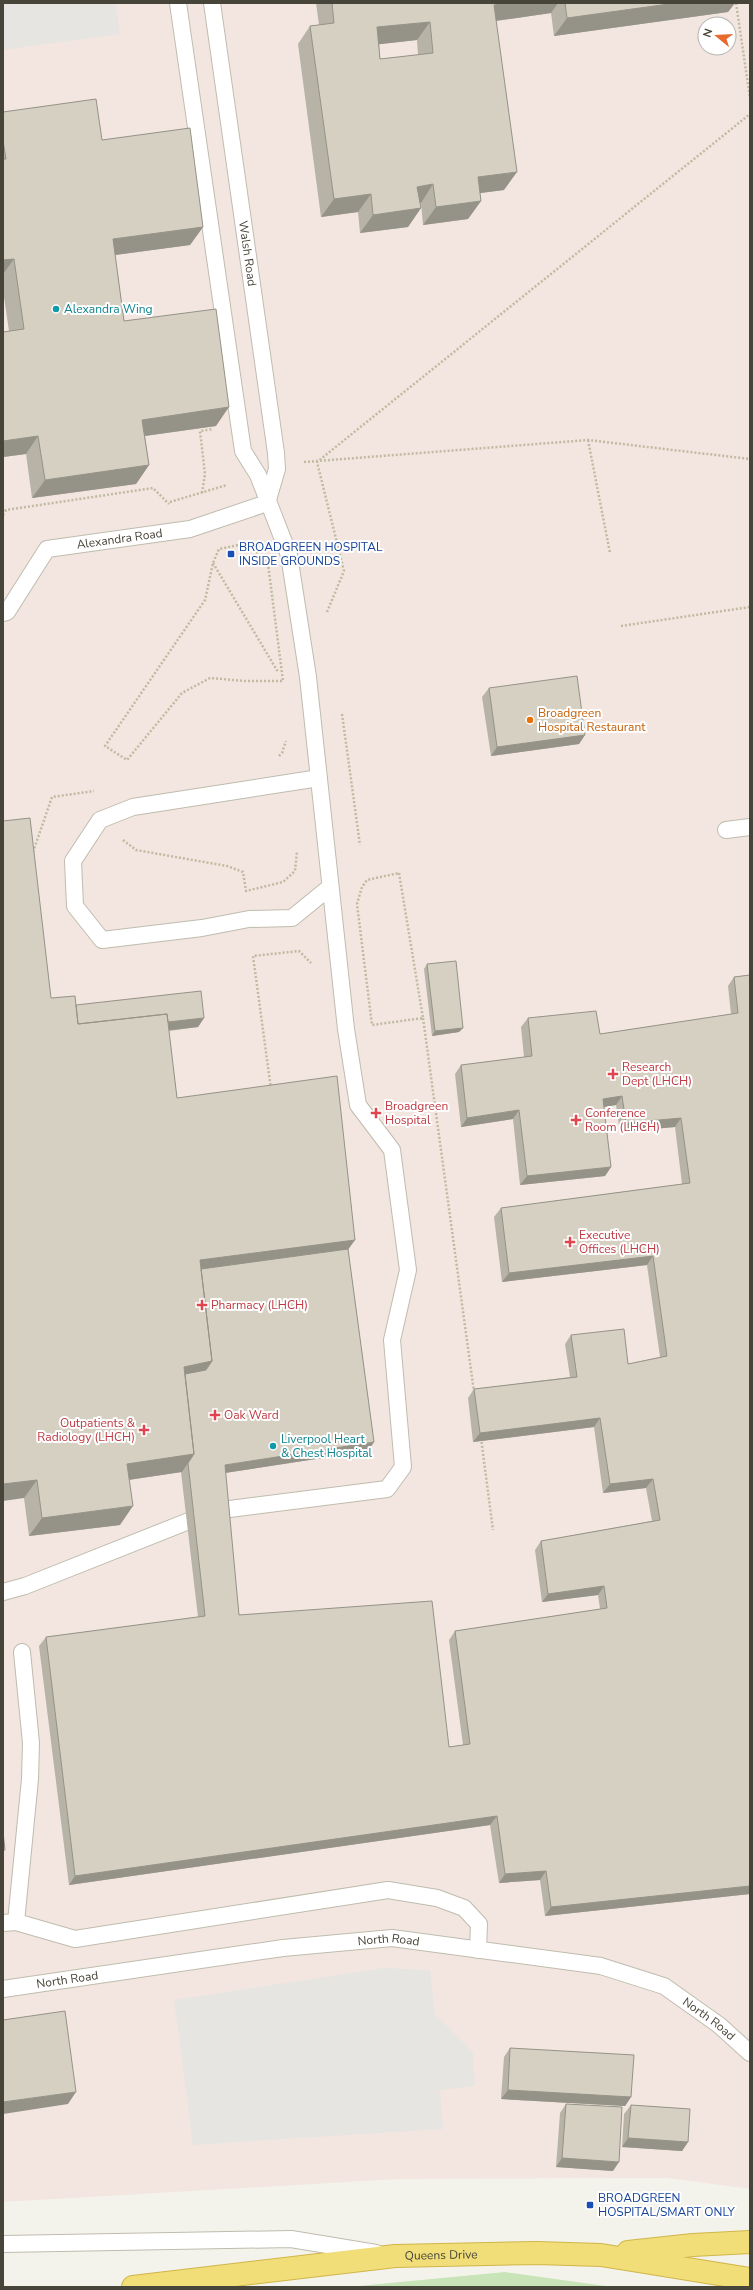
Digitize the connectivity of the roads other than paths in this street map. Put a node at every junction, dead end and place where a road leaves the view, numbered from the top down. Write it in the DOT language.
graph roads {
  1 [pos="178,3"];
  2 [pos="212,3"];
  3 [pos="267,503"];
  4 [pos="3,613"];
  5 [pos="319,778"];
  6 [pos="750,827"];
  7 [pos="726,830"];
  8 [pos="330,887"];
  9 [pos="3,1592"];
  10 [pos="22,1652"];
  11 [pos="9,1922"];
  12 [pos="478,1950"];
  13 [pos="3,1989"];
  14 [pos="750,2053"];
  15 [pos="750,2242"];
  16 [pos="3,2244"];
  17 [pos="601,2255"];
  18 [pos="395,2256"];
  19 [pos="750,2280"];
  20 [pos="133,2287"];
  1 -- 3 [label="lane"];
  2 -- 3 [label="lane, Walsh Road"];
  3 -- 4 [label="lane, Alexandra Road"];
  3 -- 5 [label="lane"];
  5 -- 8 [label="lane"];
  5 -- 8 [label="lane"];
  6 -- 7 [label="lane"];
  8 -- 9 [label="lane"];
  10 -- 11 [label="lane"];
  11 -- 12 [label="lane"];
  12 -- 13 [label="lane, North Road"];
  12 -- 14 [label="lane, North Road"];
  15 -- 17 [label="highway"];
  16 -- 18 [label="lane"];
  17 -- 18 [label="highway, Queens Drive"];
  17 -- 19 [label="highway, Queens Drive"];
  18 -- 20 [label="highway, Queens Drive"];
}
